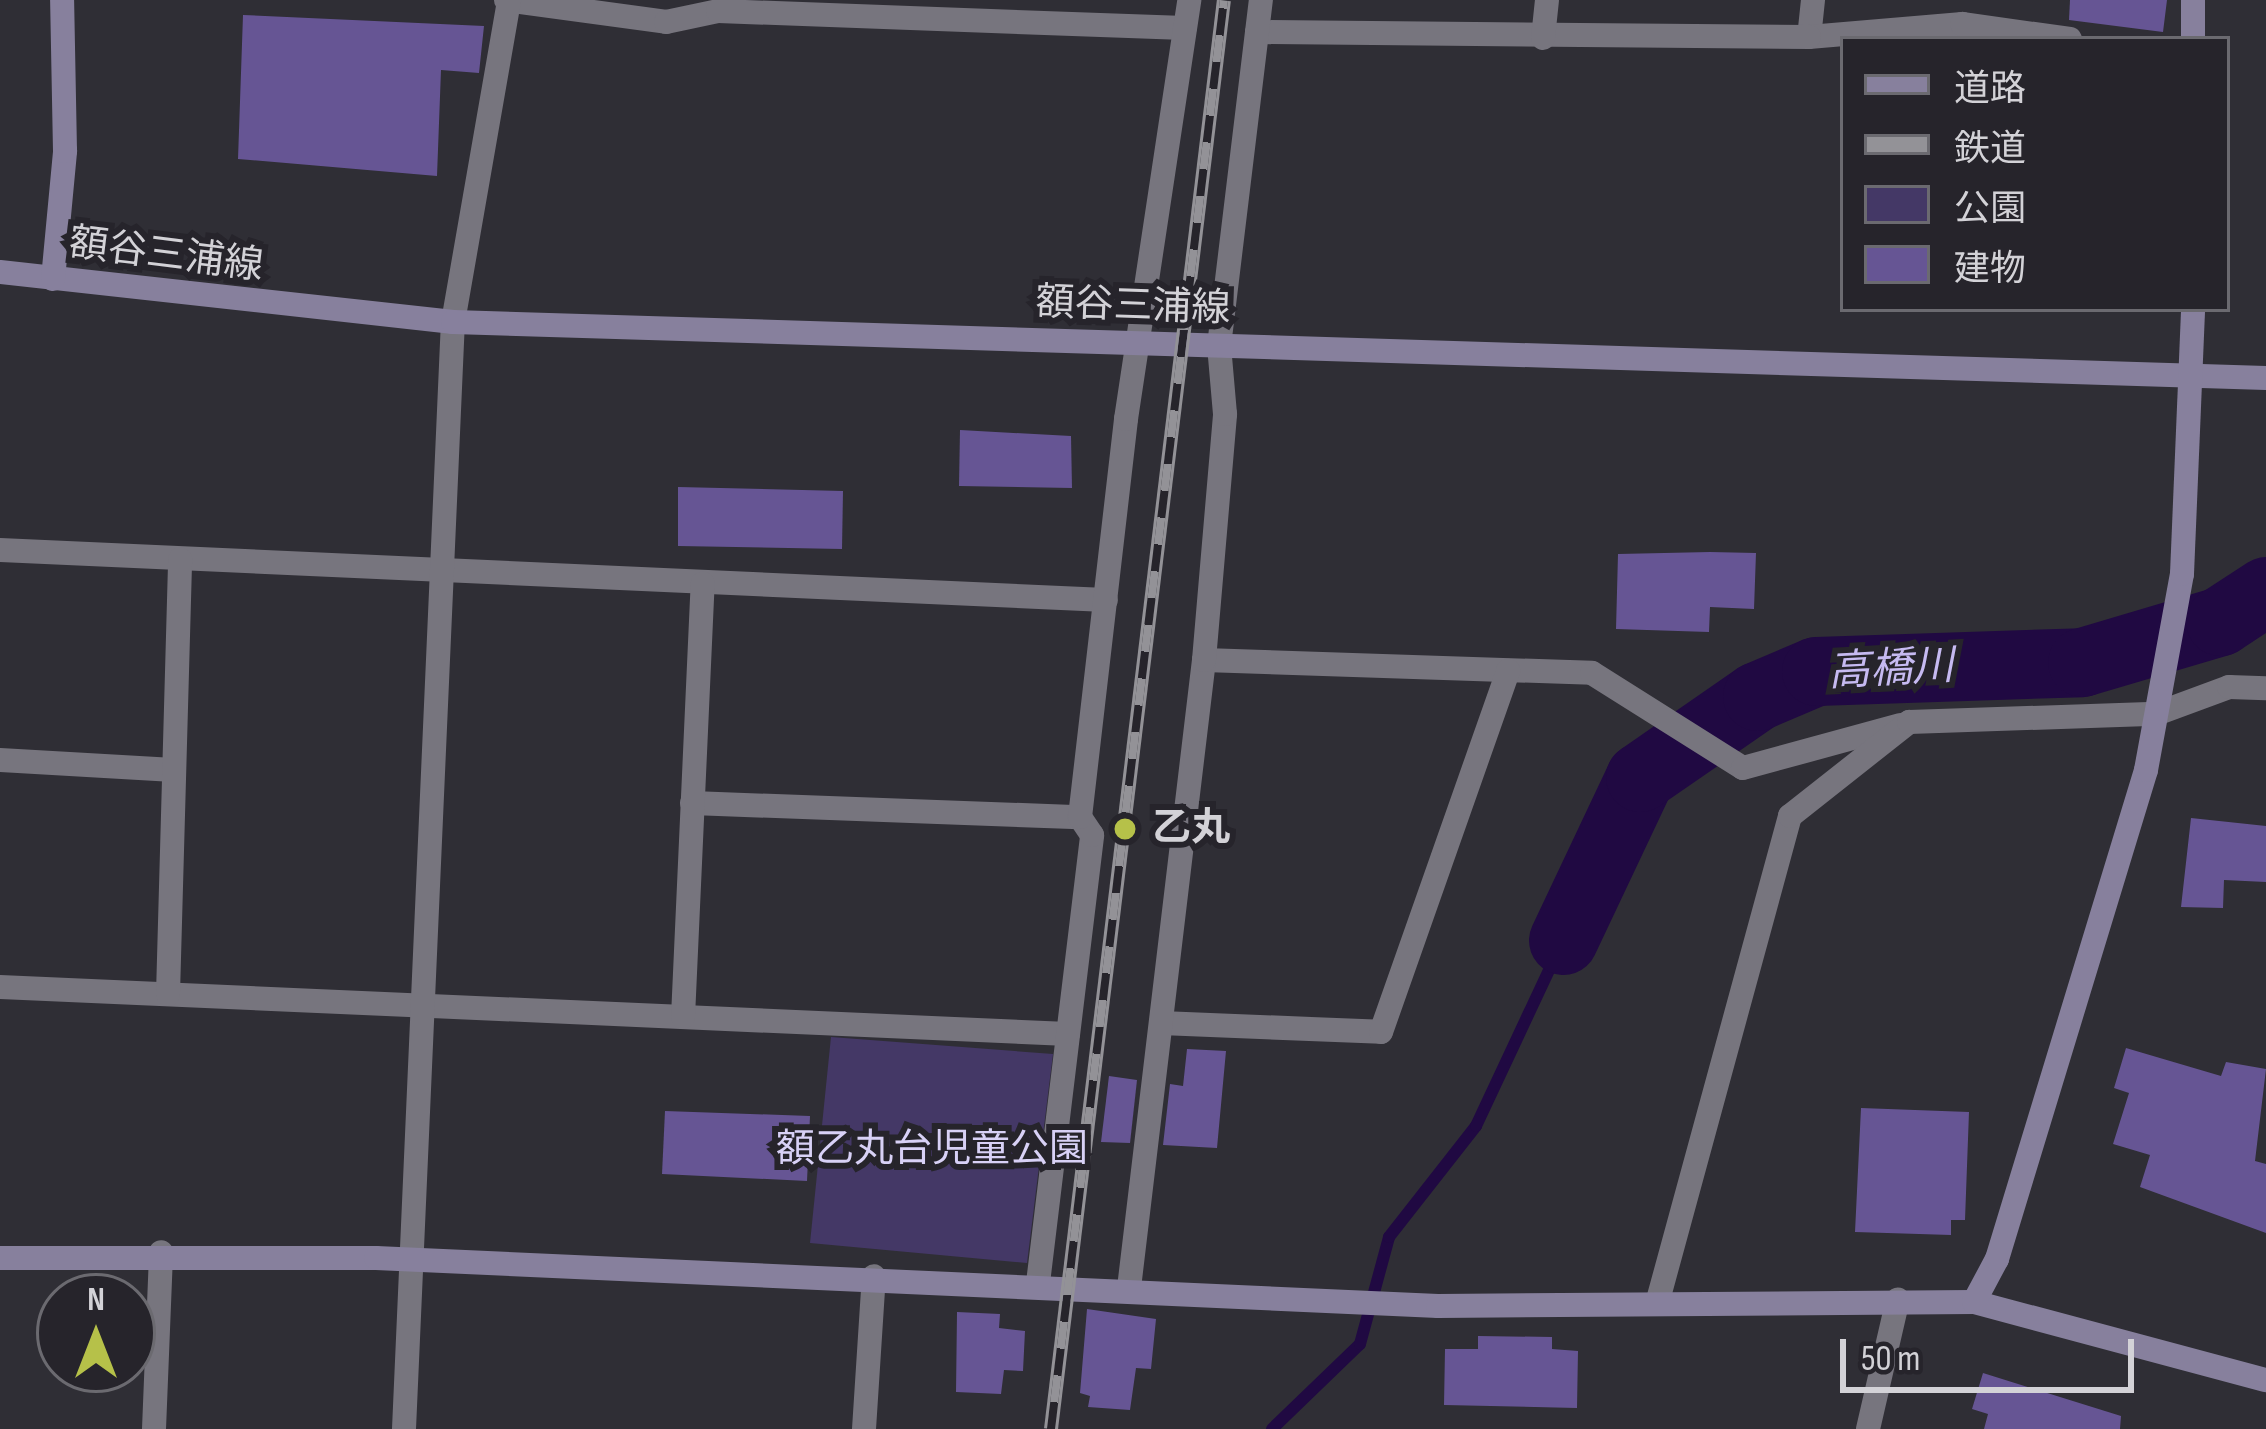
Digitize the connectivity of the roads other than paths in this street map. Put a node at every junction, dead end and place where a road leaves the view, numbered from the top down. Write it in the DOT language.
graph roads {
  1 [pos="62,0"];
  2 [pos="508,0"];
  3 [pos="1189,0"];
  4 [pos="1261,0"];
  5 [pos="1547,0"];
  6 [pos="1813,0"];
  7 [pos="2193,0"];
  8 [pos="691,7"];
  9 [pos="862,7"];
  10 [pos="1185,28"];
  11 [pos="1257,32"];
  12 [pos="2048,36"];
  13 [pos="2193,36"];
  14 [pos="1809,37"];
  15 [pos="1543,38"];
  16 [pos="0,272"];
  17 [pos="53,280"];
  18 [pos="2193,312"];
  19 [pos="453,322"];
  20 [pos="1144,343"];
  21 [pos="1220,346"];
  22 [pos="2193,375"];
  23 [pos="2266,378"];
  24 [pos="0,550"];
  25 [pos="180,559"];
  26 [pos="439,570"];
  27 [pos="703,583"];
  28 [pos="1106,600"];
  29 [pos="1204,660"];
  30 [pos="1508,670"];
  31 [pos="2266,688"];
  32 [pos="2156,714"];
  33 [pos="1909,722"];
  34 [pos="0,760"];
  35 [pos="174,770"];
  36 [pos="692,803"];
  37 [pos="1080,817"];
  38 [pos="0,987"];
  39 [pos="168,994"];
  40 [pos="422,1005"];
  41 [pos="683,1017"];
  42 [pos="1161,1023"];
  43 [pos="1068,1034"];
  44 [pos="161,1252"];
  45 [pos="0,1258"];
  46 [pos="408,1260"];
  47 [pos="874,1276"];
  48 [pos="1038,1283"];
  49 [pos="1129,1288"];
  50 [pos="1898,1299"];
  51 [pos="1658,1300"];
  52 [pos="1974,1302"];
  53 [pos="2266,1380"];
  54 [pos="154,1429"];
  55 [pos="404,1429"];
  56 [pos="864,1429"];
  57 [pos="1868,1429"];
  1 -- 17 [label="street"];
  2 -- 8 [label="street"];
  2 -- 19 [label="street"];
  3 -- 10 [label="street"];
  4 -- 11 [label="street"];
  5 -- 15 [label="street"];
  6 -- 14 [label="street"];
  7 -- 13 [label="street"];
  8 -- 9 [label="street"];
  9 -- 10 [label="street"];
  10 -- 20 [label="street"];
  11 -- 15 [label="street"];
  11 -- 21 [label="street"];
  12 -- 14 [label="street"];
  14 -- 15 [label="street"];
  16 -- 17 [label="street, 額谷三浦線"];
  17 -- 19 [label="street, 額谷三浦線"];
  18 -- 22 [label="street"];
  19 -- 20 [label="street, 額谷三浦線"];
  19 -- 26 [label="street"];
  20 -- 21 [label="street, 額谷三浦線"];
  20 -- 28 [label="street"];
  21 -- 22 [label="street, 額谷三浦線"];
  21 -- 29 [label="street"];
  22 -- 23 [label="street, 額谷三浦線"];
  22 -- 32 [label="street"];
  24 -- 25 [label="street"];
  25 -- 26 [label="street"];
  25 -- 35 [label="street"];
  26 -- 27 [label="street"];
  26 -- 40 [label="street"];
  27 -- 28 [label="street"];
  27 -- 36 [label="street"];
  28 -- 37 [label="street"];
  29 -- 30 [label="street"];
  29 -- 42 [label="street"];
  30 -- 33 [label="street"];
  30 -- 42 [label="street"];
  31 -- 32 [label="street"];
  32 -- 33 [label="street"];
  32 -- 52 [label="street"];
  33 -- 51 [label="street"];
  34 -- 35 [label="street"];
  35 -- 39 [label="street"];
  36 -- 37 [label="street"];
  36 -- 41 [label="street"];
  37 -- 43 [label="street"];
  38 -- 39 [label="street"];
  39 -- 40 [label="street"];
  40 -- 41 [label="street"];
  40 -- 46 [label="street"];
  41 -- 43 [label="street"];
  42 -- 49 [label="street"];
  43 -- 48 [label="street"];
  44 -- 45 [label="street"];
  44 -- 46 [label="street"];
  44 -- 54 [label="street"];
  46 -- 47 [label="street"];
  46 -- 55 [label="street"];
  47 -- 48 [label="street"];
  47 -- 56 [label="street"];
  48 -- 49 [label="street"];
  49 -- 51 [label="street"];
  50 -- 51 [label="street"];
  50 -- 52 [label="street"];
  50 -- 57 [label="street"];
  52 -- 53 [label="street"];
}
